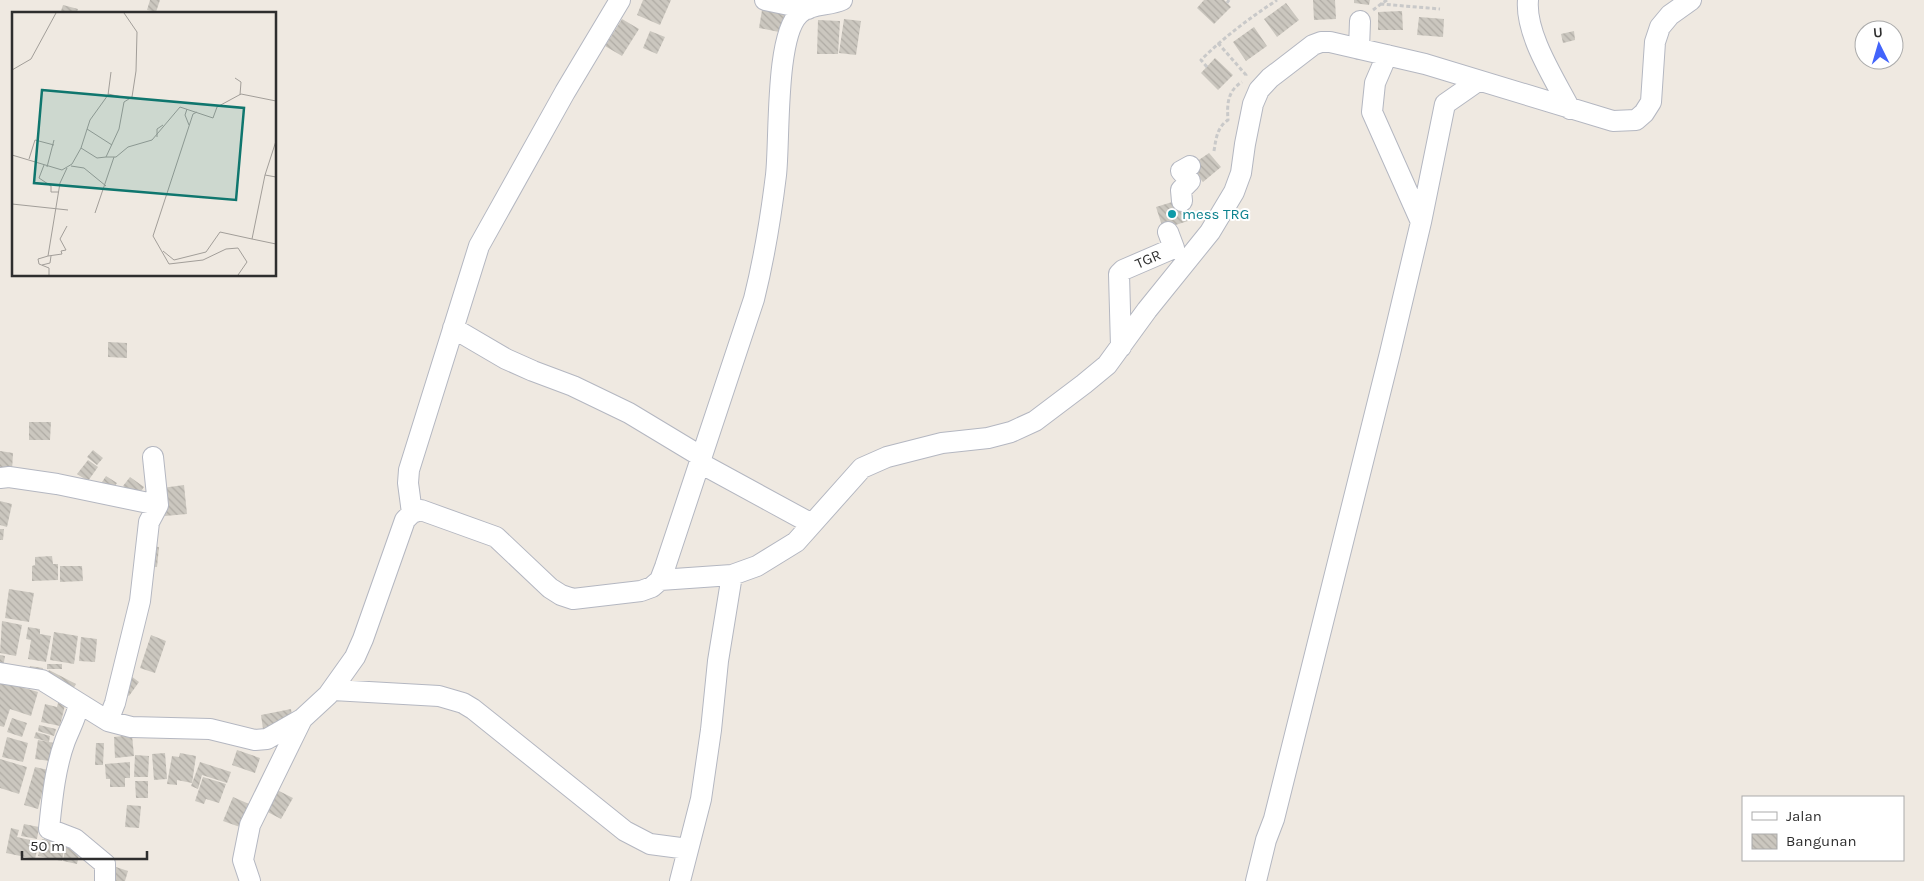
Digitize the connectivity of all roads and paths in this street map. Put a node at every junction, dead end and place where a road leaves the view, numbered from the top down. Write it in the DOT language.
graph roads {
  1 [pos="620,0"];
  2 [pos="765,0"];
  3 [pos="842,0"];
  4 [pos="1277,0"];
  5 [pos="1387,0"];
  6 [pos="1528,0"];
  7 [pos="1691,0"];
  8 [pos="808,9"];
  9 [pos="1440,9"];
  10 [pos="1360,21"];
  11 [pos="1218,43"];
  12 [pos="1359,49"];
  13 [pos="1387,55"];
  14 [pos="1207,67"];
  15 [pos="1478,81"];
  16 [pos="1570,109"];
  17 [pos="1214,151"];
  18 [pos="1190,166"];
  19 [pos="1182,201"];
  20 [pos="1422,222"];
  21 [pos="1168,232"];
  22 [pos="453,328"];
  23 [pos="1121,347"];
  24 [pos="153,457"];
  25 [pos="701,460"];
  26 [pos="0,478"];
  27 [pos="158,505"];
  28 [pos="412,513"];
  29 [pos="812,524"];
  30 [pos="732,575"];
  31 [pos="660,580"];
  32 [pos="0,673"];
  33 [pos="332,690"];
  34 [pos="79,704"];
  35 [pos="302,719"];
  36 [pos="108,720"];
  37 [pos="688,849"];
  38 [pos="105,881"];
  39 [pos="250,881"];
  40 [pos="680,881"];
  41 [pos="1256,881"];
  1 -- 22 [label="street"];
  2 -- 8 [label="street"];
  3 -- 8 [label="street"];
  4 -- 11 [label="path"];
  5 -- 9 [label="path"];
  6 -- 16 [label="street"];
  7 -- 16 [label="street"];
  8 -- 25 [label="street"];
  10 -- 12 [label="street"];
  11 -- 14 [label="path"];
  11 -- 17 [label="path"];
  12 -- 13 [label="street"];
  12 -- 23 [label="street"];
  13 -- 15 [label="street"];
  13 -- 20 [label="street"];
  15 -- 16 [label="street"];
  15 -- 20 [label="street"];
  18 -- 19 [label="street"];
  20 -- 41 [label="street"];
  21 -- 23 [label="street, TGR"];
  22 -- 25 [label="street"];
  22 -- 28 [label="street"];
  23 -- 29 [label="street"];
  24 -- 27 [label="street"];
  25 -- 29 [label="street"];
  25 -- 31 [label="street"];
  26 -- 27 [label="street"];
  27 -- 36 [label="street"];
  28 -- 31 [label="street"];
  28 -- 33 [label="street"];
  29 -- 30 [label="street"];
  30 -- 31 [label="street"];
  30 -- 37 [label="street"];
  32 -- 34 [label="street"];
  33 -- 35 [label="street"];
  33 -- 37 [label="street"];
  34 -- 36 [label="street"];
  34 -- 38 [label="street"];
  35 -- 36 [label="street"];
  35 -- 39 [label="street"];
  37 -- 40 [label="street"];
}
